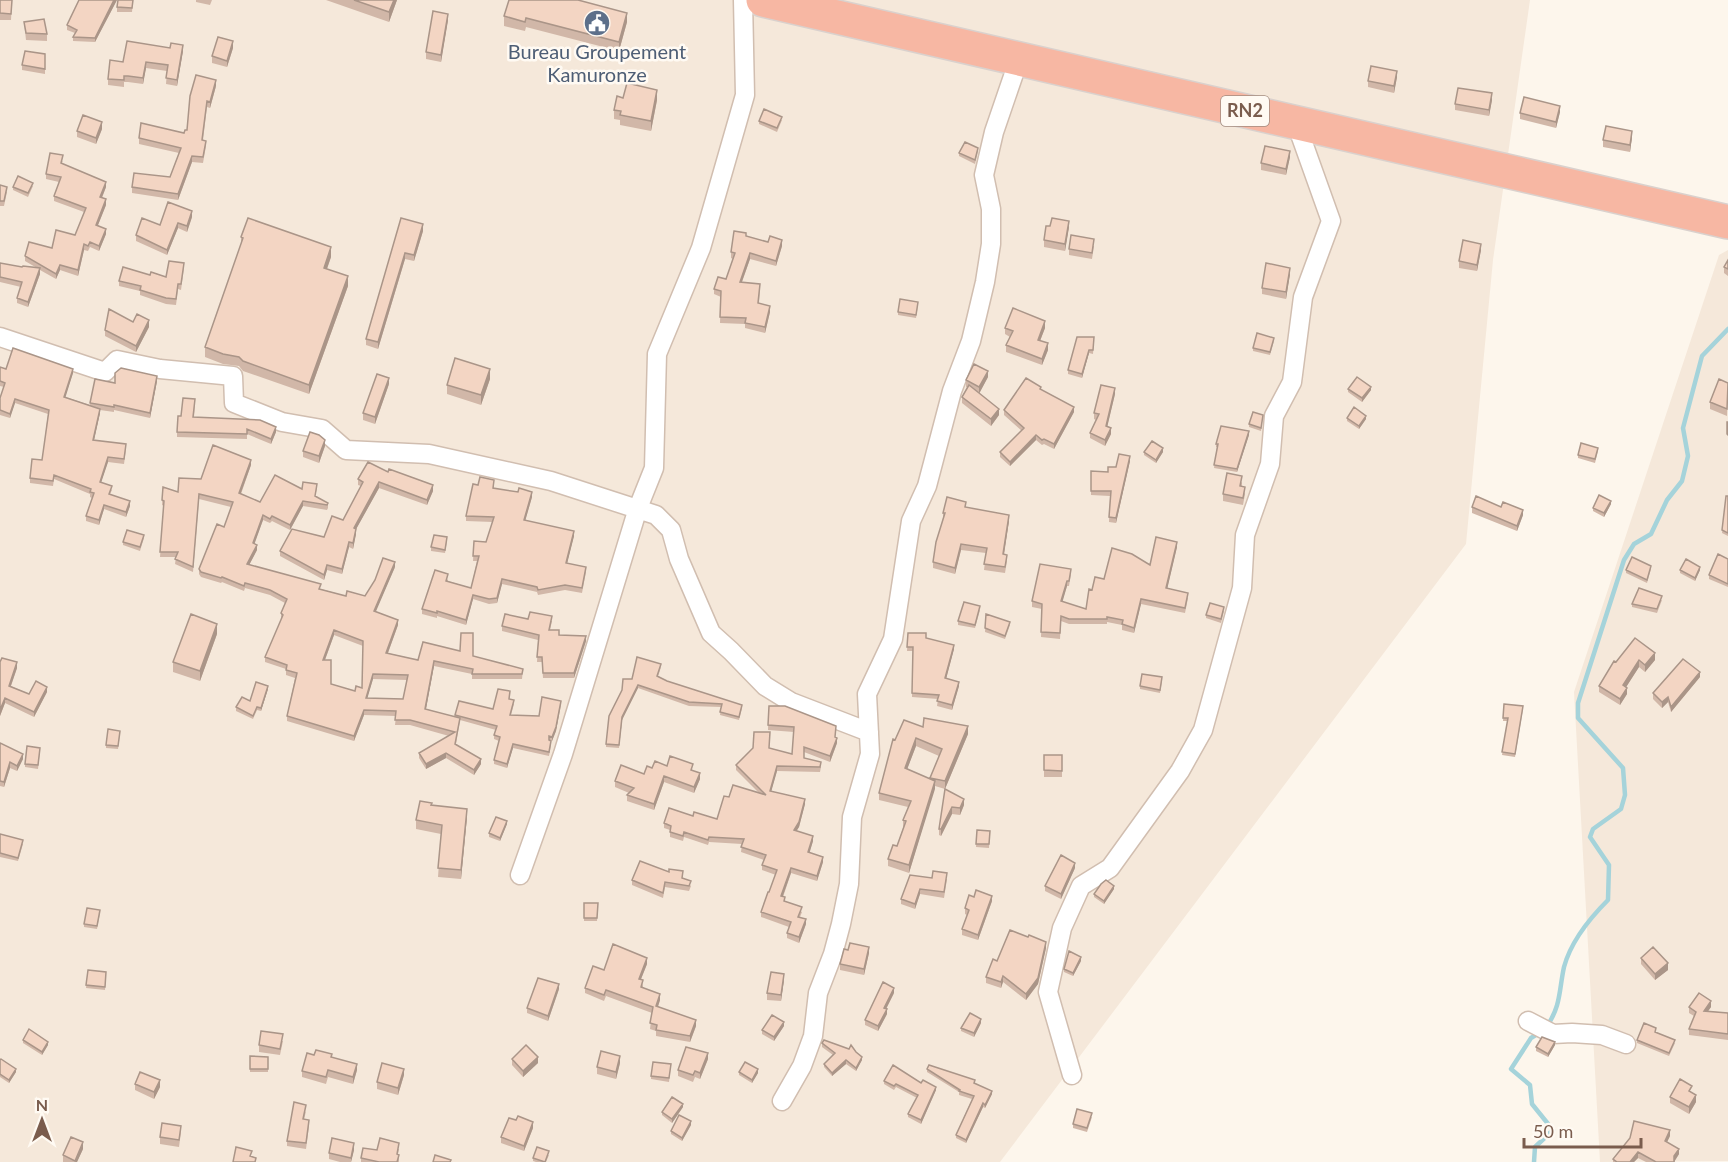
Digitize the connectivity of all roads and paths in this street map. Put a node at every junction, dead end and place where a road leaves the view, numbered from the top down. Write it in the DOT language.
graph roads {
  1 [pos="743,0"];
  2 [pos="763,0"];
  3 [pos="1019,59"];
  4 [pos="1296,123"];
  5 [pos="1728,222"];
  6 [pos="0,337"];
  7 [pos="638,508"];
  8 [pos="869,732"];
  9 [pos="520,876"];
  10 [pos="1528,1021"];
  11 [pos="1626,1044"];
  12 [pos="1072,1075"];
  13 [pos="782,1101"];
  1 -- 7 [label="street"];
  2 -- 3 [label="highway, RN2"];
  3 -- 4 [label="highway, RN2"];
  3 -- 8 [label="street"];
  4 -- 5 [label="highway, RN2"];
  4 -- 12 [label="street"];
  6 -- 7 [label="street"];
  7 -- 8 [label="street"];
  7 -- 9 [label="street"];
  8 -- 13 [label="street"];
  10 -- 11 [label="street"];
}
